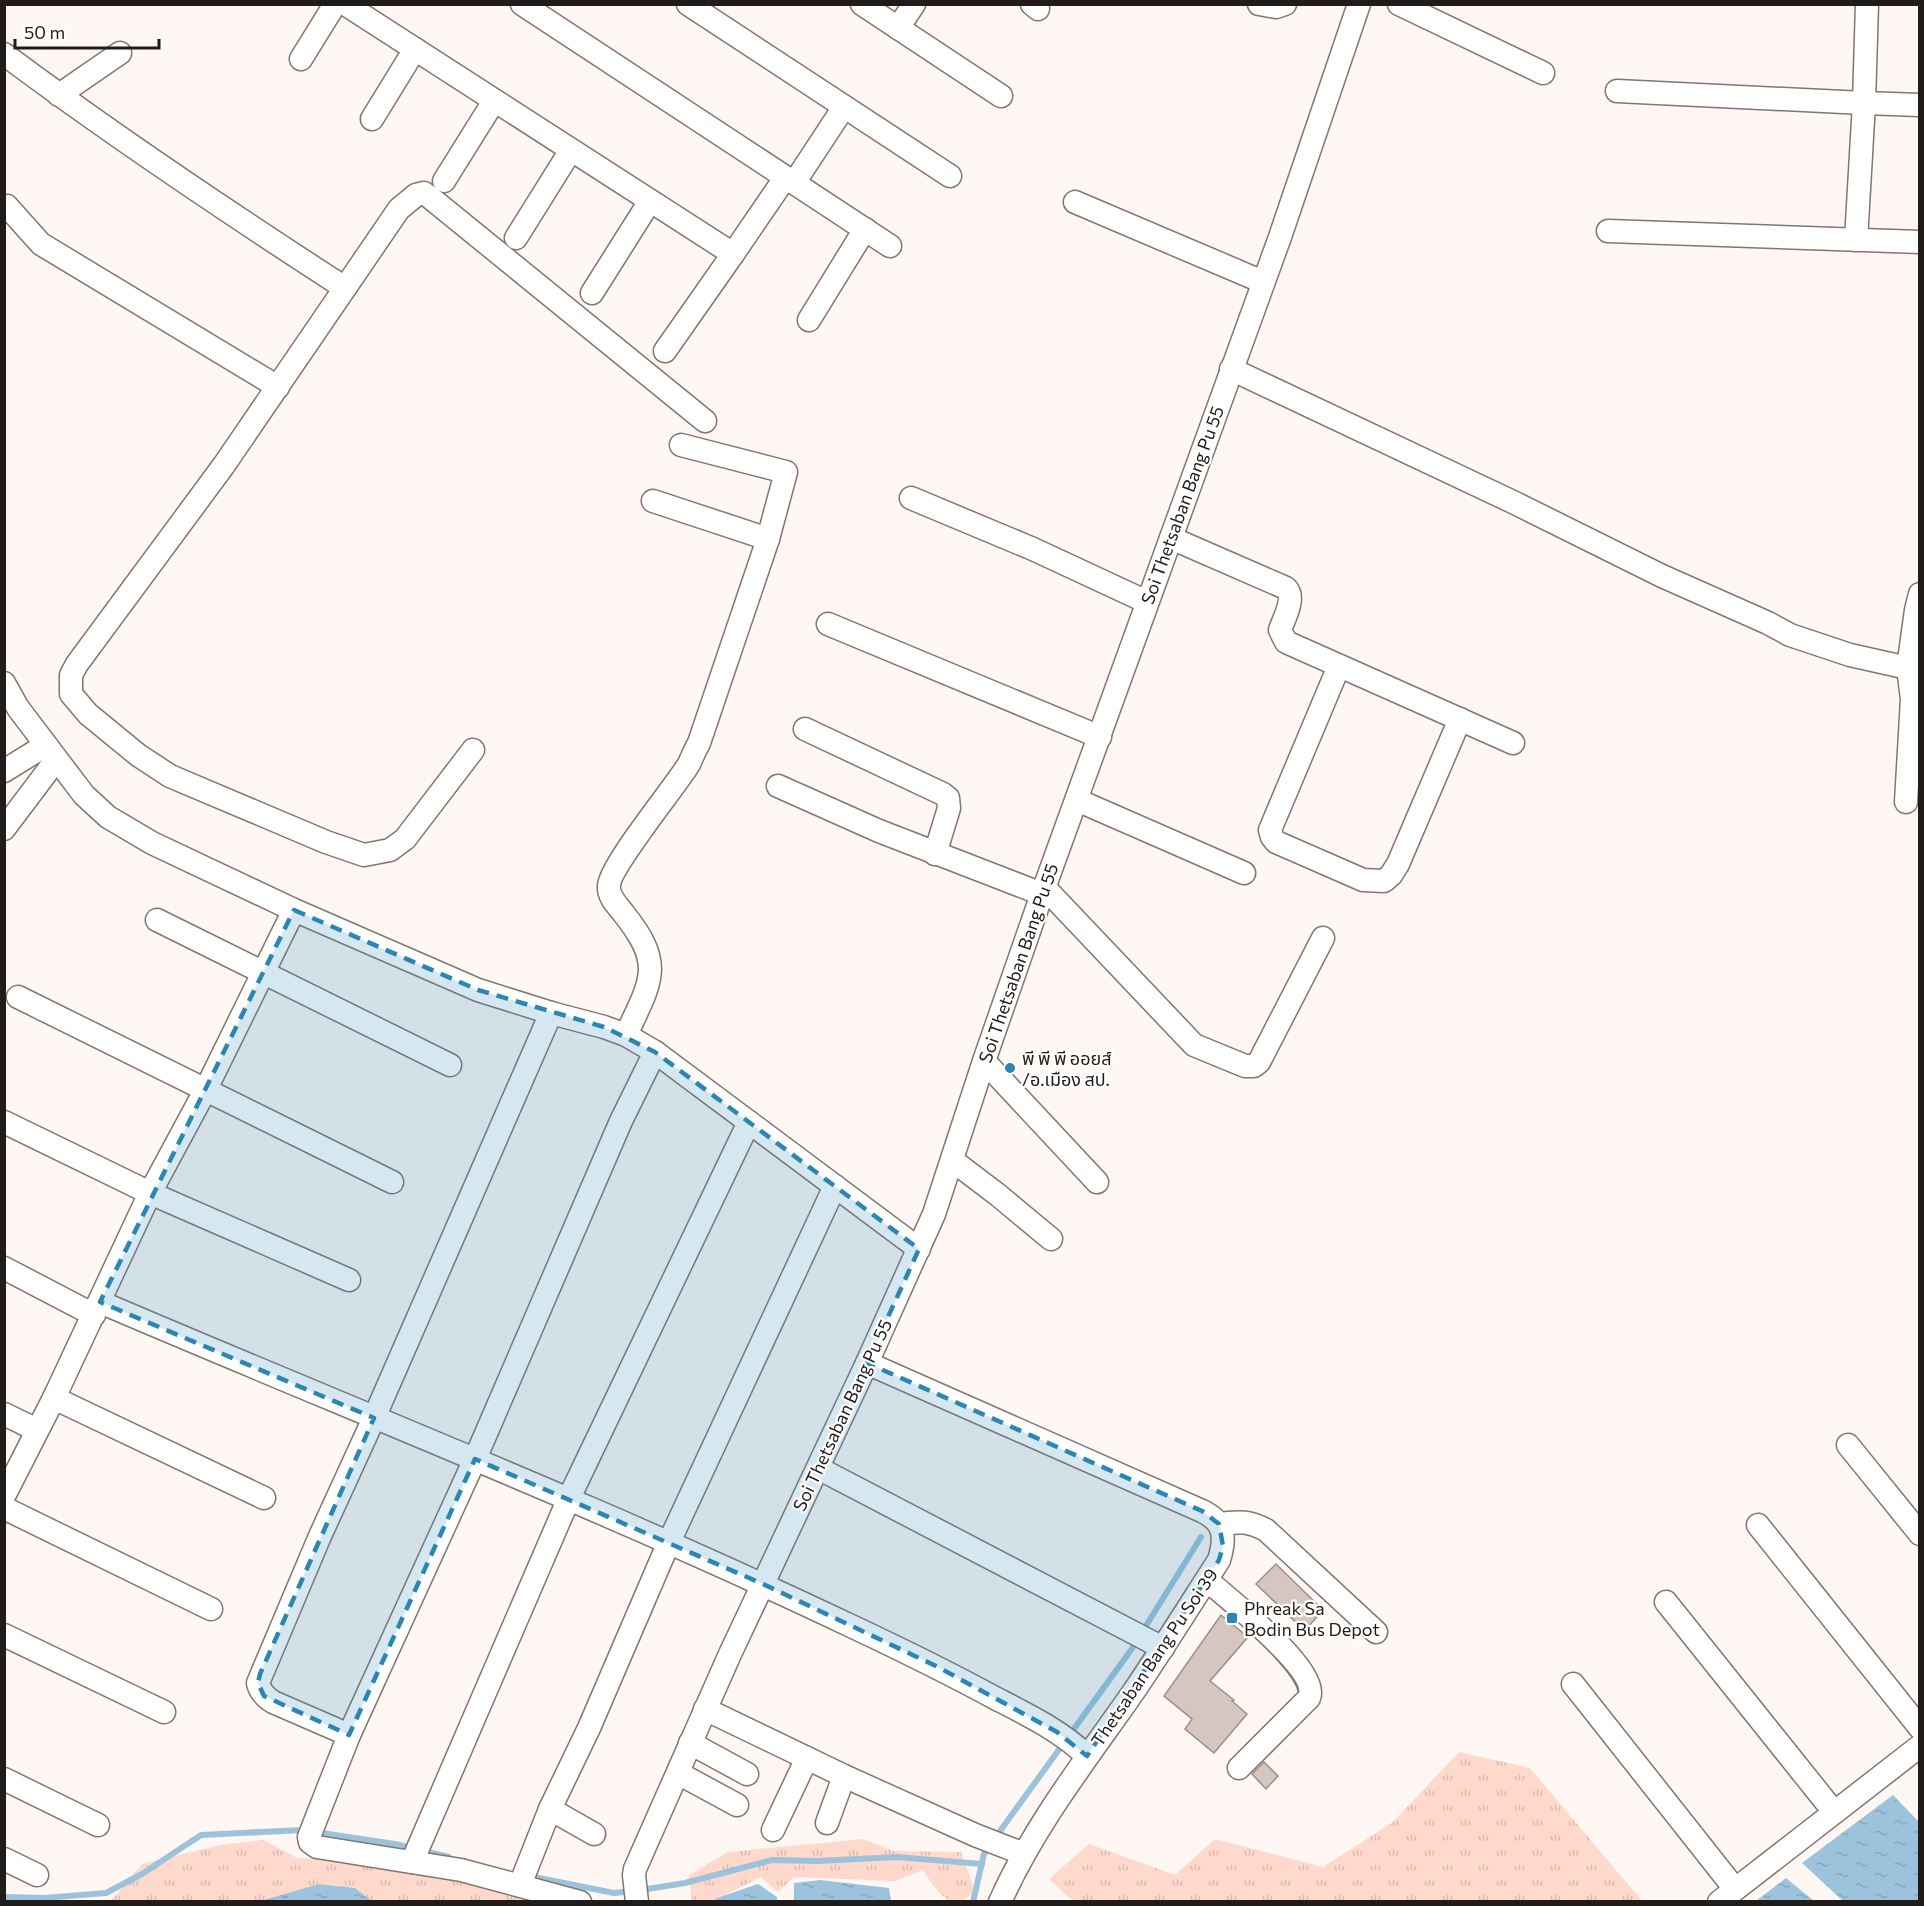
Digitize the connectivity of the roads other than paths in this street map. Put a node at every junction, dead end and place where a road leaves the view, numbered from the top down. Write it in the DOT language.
graph roads {
  1 [pos="334,4"];
  2 [pos="345,4"];
  3 [pos="522,4"];
  4 [pos="688,4"];
  5 [pos="862,4"];
  6 [pos="914,4"];
  7 [pos="1259,4"];
  8 [pos="1285,4"];
  9 [pos="1359,4"];
  10 [pos="1399,4"];
  11 [pos="1867,4"];
  12 [pos="898,28"];
  13 [pos="415,50"];
  14 [pos="120,53"];
  15 [pos="4,54"];
  16 [pos="301,59"];
  17 [pos="1543,74"];
  18 [pos="1617,91"];
  19 [pos="59,95"];
  20 [pos="1001,96"];
  21 [pos="494,101"];
  22 [pos="1864,103"];
  23 [pos="1920,105"];
  24 [pos="844,107"];
  25 [pos="372,119"];
  26 [pos="571,150"];
  27 [pos="950,176"];
  28 [pos="444,181"];
  29 [pos="789,181"];
  30 [pos="650,201"];
  31 [pos="1075,202"];
  32 [pos="7,206"];
  33 [pos="865,229"];
  34 [pos="1608,231"];
  35 [pos="516,238"];
  36 [pos="1856,240"];
  37 [pos="1920,242"];
  38 [pos="890,246"];
  39 [pos="733,255"];
  40 [pos="1263,282"];
  41 [pos="345,288"];
  42 [pos="592,293"];
  43 [pos="809,320"];
  44 [pos="664,351"];
  45 [pos="1231,369"];
  46 [pos="278,387"];
  47 [pos="705,421"];
  48 [pos="681,445"];
  49 [pos="911,498"];
  50 [pos="653,501"];
  51 [pos="1171,538"];
  52 [pos="768,539"];
  53 [pos="1920,594"];
  54 [pos="1147,602"];
  55 [pos="828,624"];
  56 [pos="1340,666"];
  57 [pos="1908,668"];
  58 [pos="4,683"];
  59 [pos="1460,719"];
  60 [pos="805,729"];
  61 [pos="1100,737"];
  62 [pos="1513,743"];
  63 [pos="473,750"];
  64 [pos="51,753"];
  65 [pos="4,771"];
  66 [pos="778,786"];
  67 [pos="1077,800"];
  68 [pos="1906,802"];
  69 [pos="4,829"];
  70 [pos="935,854"];
  71 [pos="1244,873"];
  72 [pos="1043,891"];
  73 [pos="294,910"];
  74 [pos="158,920"];
  75 [pos="1323,938"];
  76 [pos="262,973"];
  77 [pos="18,997"];
  78 [pos="551,1013"];
  79 [pos="626,1035"];
  80 [pos="656,1052"];
  81 [pos="984,1060"];
  82 [pos="450,1065"];
  83 [pos="206,1089"];
  84 [pos="4,1122"];
  85 [pos="749,1122"];
  86 [pos="952,1160"];
  87 [pos="392,1182"];
  88 [pos="1097,1182"];
  89 [pos="835,1186"];
  90 [pos="150,1193"];
  91 [pos="1051,1239"];
  92 [pos="919,1249"];
  93 [pos="4,1268"];
  94 [pos="349,1280"];
  95 [pos="97,1308"];
  96 [pos="867,1363"];
  97 [pos="54,1398"];
  98 [pos="4,1414"];
  99 [pos="374,1418"];
  100 [pos="37,1430"];
  101 [pos="1848,1445"];
  102 [pos="475,1459"];
  103 [pos="818,1468"];
  104 [pos="4,1496"];
  105 [pos="264,1498"];
  106 [pos="569,1498"];
  107 [pos="4,1508"];
  108 [pos="1219,1524"];
  109 [pos="1758,1525"];
  110 [pos="1920,1534"];
  111 [pos="669,1542"];
  112 [pos="1207,1580"];
  113 [pos="763,1584"];
  114 [pos="1666,1602"];
  115 [pos="211,1609"];
  116 [pos="1376,1632"];
  117 [pos="4,1635"];
  118 [pos="1147,1640"];
  119 [pos="1573,1684"];
  120 [pos="705,1709"];
  121 [pos="164,1712"];
  122 [pos="1920,1728"];
  123 [pos="349,1735"];
  124 [pos="690,1743"];
  125 [pos="1920,1746"];
  126 [pos="1081,1751"];
  127 [pos="807,1758"];
  128 [pos="1239,1768"];
  129 [pos="678,1773"];
  130 [pos="747,1774"];
  131 [pos="844,1776"];
  132 [pos="4,1779"];
  133 [pos="737,1805"];
  134 [pos="550,1809"];
  135 [pos="1834,1812"];
  136 [pos="828,1823"];
  137 [pos="98,1825"];
  138 [pos="773,1830"];
  139 [pos="594,1834"];
  140 [pos="1014,1850"];
  141 [pos="415,1855"];
  142 [pos="4,1859"];
  143 [pos="37,1875"];
  144 [pos="524,1876"];
  145 [pos="637,1894"];
  146 [pos="1727,1895"];
  147 [pos="580,1902"];
  148 [pos="1000,1902"];
  1 -- 16 [label="street"];
  2 -- 13 [label="street"];
  3 -- 29 [label="street"];
  4 -- 24 [label="street"];
  5 -- 12 [label="street"];
  6 -- 12 [label="street"];
  7 -- 8 [label="street"];
  9 -- 40 [label="street, Soi Thetsaban Bang Pu 55"];
  10 -- 17 [label="street"];
  11 -- 22 [label="street"];
  12 -- 20 [label="street"];
  13 -- 21 [label="street"];
  13 -- 25 [label="street"];
  14 -- 19 [label="street"];
  15 -- 19 [label="street"];
  18 -- 22 [label="street"];
  19 -- 41 [label="street"];
  21 -- 26 [label="street"];
  21 -- 28 [label="street"];
  22 -- 23 [label="street"];
  22 -- 36 [label="street"];
  24 -- 27 [label="street"];
  24 -- 29 [label="street"];
  26 -- 30 [label="street"];
  26 -- 35 [label="street"];
  29 -- 33 [label="street"];
  29 -- 39 [label="street"];
  30 -- 39 [label="street"];
  30 -- 42 [label="street"];
  31 -- 40 [label="street"];
  32 -- 46 [label="street"];
  33 -- 38 [label="street"];
  33 -- 43 [label="street"];
  34 -- 36 [label="street"];
  36 -- 37 [label="street"];
  39 -- 44 [label="street"];
  40 -- 45 [label="street, Soi Thetsaban Bang Pu 55"];
  41 -- 46 [label="street"];
  41 -- 47 [label="street"];
  45 -- 51 [label="street, Soi Thetsaban Bang Pu 55"];
  45 -- 57 [label="street"];
  46 -- 63 [label="street"];
  48 -- 52 [label="street"];
  49 -- 54 [label="street"];
  50 -- 52 [label="street"];
  51 -- 54 [label="street, Soi Thetsaban Bang Pu 55"];
  51 -- 56 [label="street"];
  52 -- 79 [label="street"];
  53 -- 57 [label="street"];
  54 -- 61 [label="street, Soi Thetsaban Bang Pu 55"];
  55 -- 61 [label="street"];
  56 -- 59 [label="street"];
  56 -- 59 [label="street"];
  57 -- 68 [label="street"];
  58 -- 64 [label="street"];
  59 -- 62 [label="street"];
  60 -- 70 [label="street"];
  61 -- 67 [label="street, Soi Thetsaban Bang Pu 55"];
  64 -- 65 [label="street"];
  64 -- 69 [label="street"];
  64 -- 73 [label="street"];
  66 -- 70 [label="street"];
  67 -- 71 [label="street"];
  67 -- 72 [label="street, Soi Thetsaban Bang Pu 55"];
  70 -- 72 [label="street"];
  72 -- 75 [label="street"];
  72 -- 81 [label="street, Soi Thetsaban Bang Pu 55"];
  73 -- 76 [label="street"];
  73 -- 78 [label="street"];
  74 -- 76 [label="street"];
  76 -- 82 [label="street"];
  76 -- 83 [label="street"];
  77 -- 83 [label="street"];
  78 -- 79 [label="street"];
  78 -- 99 [label="street"];
  79 -- 80 [label="street"];
  80 -- 85 [label="street"];
  80 -- 102 [label="street"];
  81 -- 86 [label="street, Soi Thetsaban Bang Pu 55"];
  81 -- 88 [label="street"];
  83 -- 87 [label="street"];
  83 -- 90 [label="street"];
  84 -- 90 [label="street"];
  85 -- 89 [label="street"];
  85 -- 106 [label="street"];
  86 -- 91 [label="street"];
  86 -- 92 [label="street, Soi Thetsaban Bang Pu 55"];
  89 -- 92 [label="street"];
  89 -- 111 [label="street"];
  90 -- 94 [label="street"];
  90 -- 95 [label="street"];
  92 -- 96 [label="street, Soi Thetsaban Bang Pu 55"];
  93 -- 95 [label="street"];
  95 -- 97 [label="street"];
  95 -- 99 [label="street"];
  96 -- 103 [label="street, Soi Thetsaban Bang Pu 55"];
  96 -- 108 [label="street"];
  97 -- 100 [label="street"];
  97 -- 105 [label="street"];
  98 -- 100 [label="street"];
  99 -- 102 [label="street"];
  99 -- 123 [label="street"];
  100 -- 104 [label="street"];
  101 -- 110 [label="street"];
  102 -- 106 [label="street"];
  102 -- 123 [label="street"];
  103 -- 113 [label="street, Soi Thetsaban Bang Pu 55"];
  103 -- 118 [label="street"];
  106 -- 111 [label="street"];
  106 -- 141 [label="street"];
  107 -- 115 [label="street"];
  108 -- 112 [label="street, Thetsaban Bang Pu Soi 39"];
  108 -- 116 [label="street"];
  109 -- 122 [label="street"];
  111 -- 113 [label="street"];
  111 -- 134 [label="street"];
  112 -- 118 [label="street, Thetsaban Bang Pu Soi 39"];
  112 -- 128 [label="street"];
  113 -- 120 [label="street, Soi Thetsaban Bang Pu 55"];
  113 -- 126 [label="street"];
  114 -- 135 [label="street"];
  117 -- 121 [label="street"];
  118 -- 126 [label="street, Thetsaban Bang Pu Soi 39"];
  119 -- 146 [label="street"];
  120 -- 124 [label="street, Soi Thetsaban Bang Pu 55"];
  120 -- 127 [label="street"];
  123 -- 141 [label="street"];
  124 -- 129 [label="street, Soi Thetsaban Bang Pu 55"];
  124 -- 130 [label="street"];
  125 -- 135 [label="street"];
  126 -- 140 [label="street, Thetsaban Bang Pu Soi 39"];
  127 -- 131 [label="street"];
  127 -- 138 [label="street"];
  129 -- 133 [label="street"];
  129 -- 145 [label="street, Soi Thetsaban Bang Pu 55"];
  131 -- 136 [label="street"];
  131 -- 140 [label="street"];
  132 -- 137 [label="street"];
  134 -- 139 [label="street"];
  134 -- 144 [label="street"];
  135 -- 146 [label="street"];
  140 -- 148 [label="street, Thetsaban Bang Pu Soi 39"];
  141 -- 144 [label="street"];
  142 -- 143 [label="street"];
  144 -- 147 [label="street"];
}
